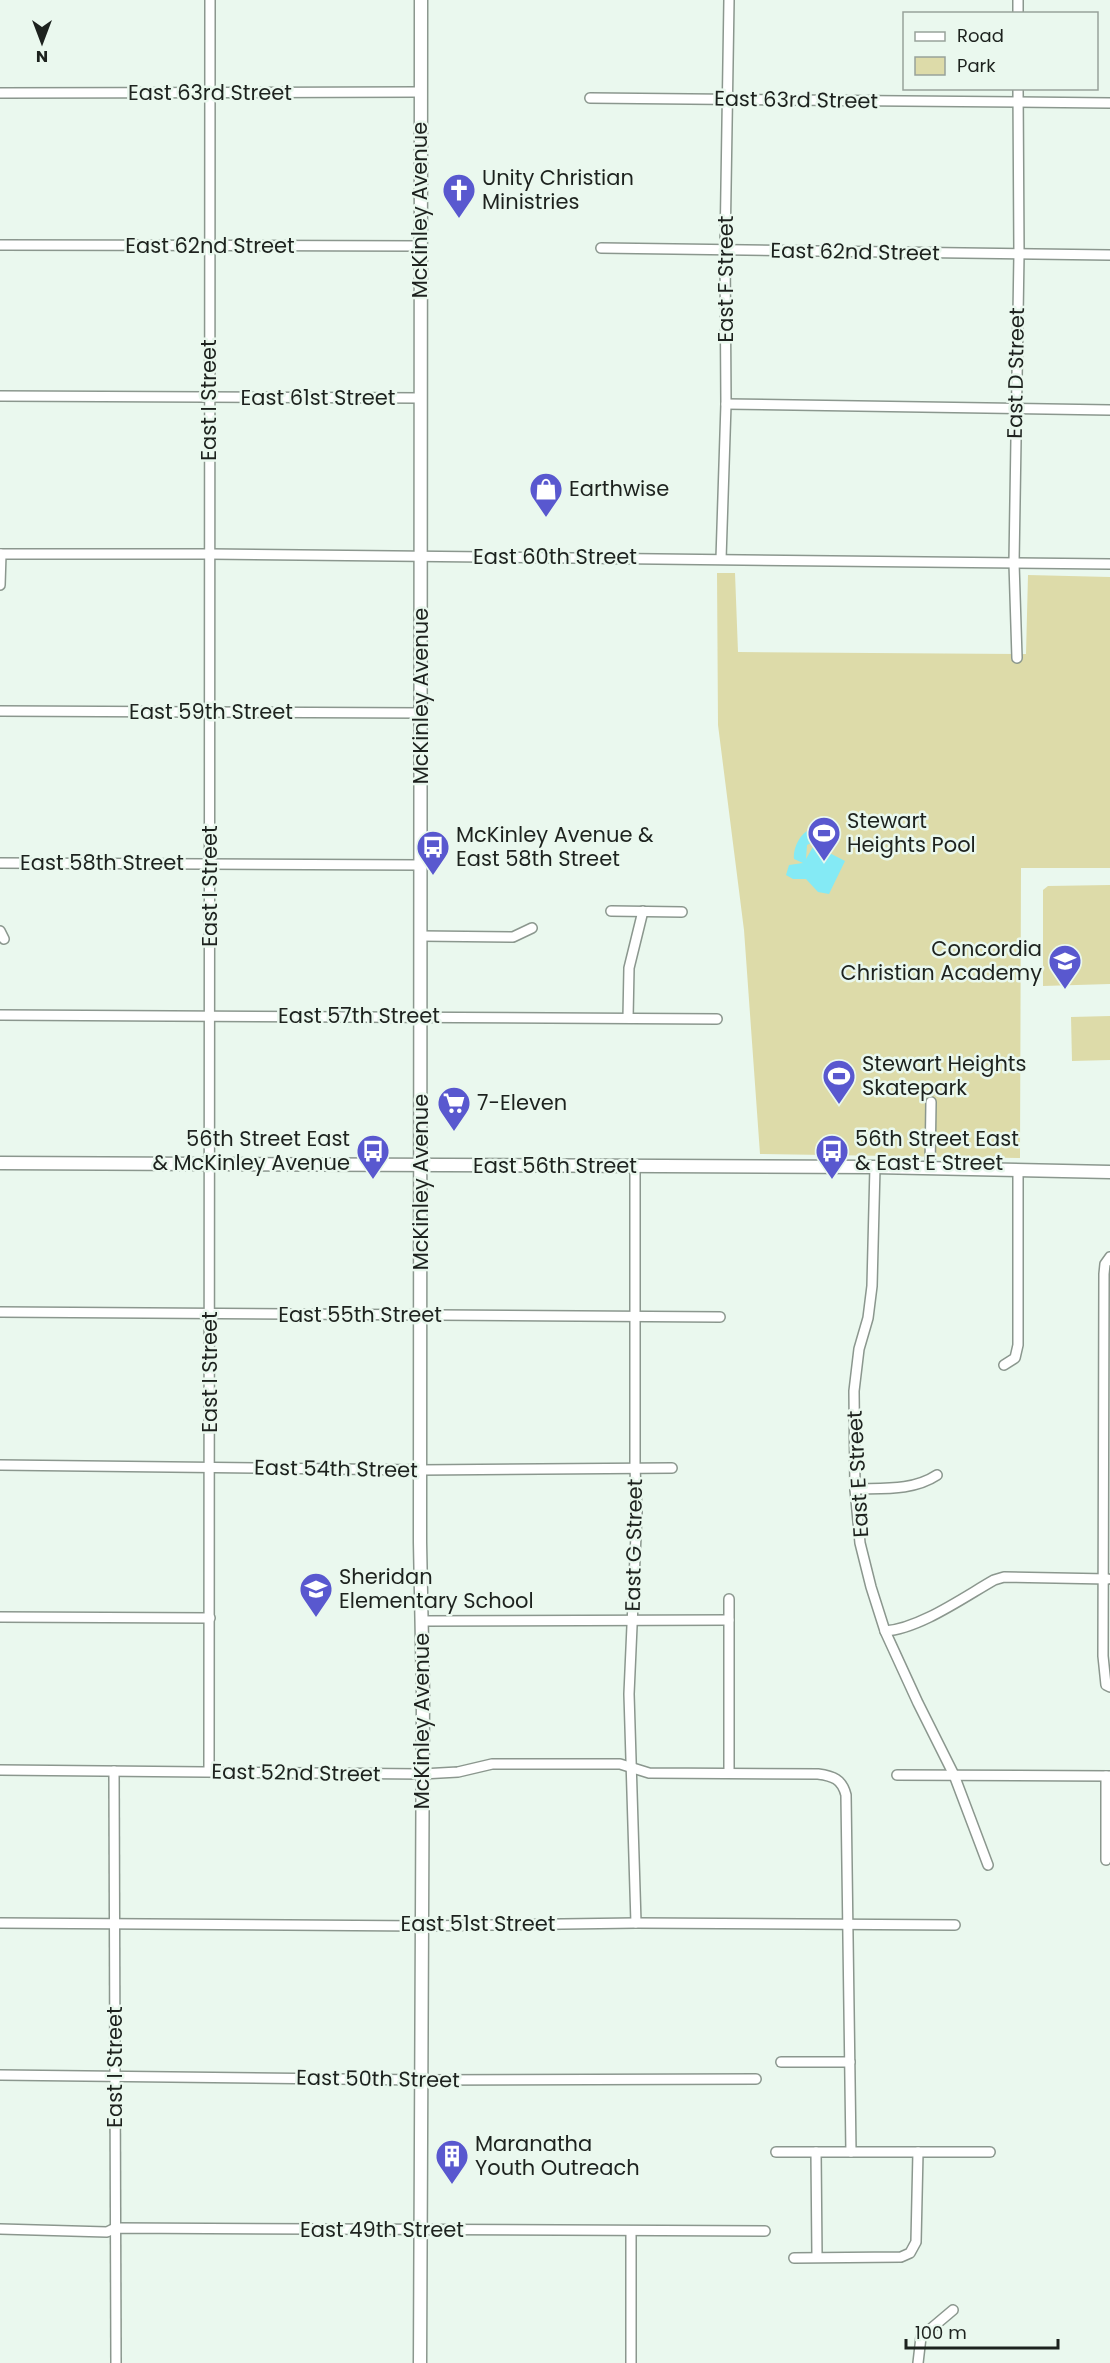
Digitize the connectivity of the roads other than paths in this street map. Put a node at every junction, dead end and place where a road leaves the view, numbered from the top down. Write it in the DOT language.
graph roads {
  1 [pos="210,0"];
  2 [pos="421,0"];
  3 [pos="729,0"];
  4 [pos="1018,90"];
  5 [pos="420,92"];
  6 [pos="0,93"];
  7 [pos="210,93"];
  8 [pos="590,98"];
  9 [pos="728,99"];
  10 [pos="1018,102"];
  11 [pos="1110,103"];
  12 [pos="0,245"];
  13 [pos="209,246"];
  14 [pos="421,246"];
  15 [pos="601,248"];
  16 [pos="725,250"];
  17 [pos="1019,254"];
  18 [pos="1110,255"];
  19 [pos="0,396"];
  20 [pos="210,397"];
  21 [pos="420,398"];
  22 [pos="726,404"];
  23 [pos="1015,408"];
  24 [pos="1110,410"];
  25 [pos="1,554"];
  26 [pos="210,554"];
  27 [pos="421,556"];
  28 [pos="721,559"];
  29 [pos="1014,562"];
  30 [pos="1110,564"];
  31 [pos="0,585"];
  32 [pos="1017,658"];
  33 [pos="0,711"];
  34 [pos="210,711"];
  35 [pos="422,713"];
  36 [pos="0,863"];
  37 [pos="209,863"];
  38 [pos="420,865"];
  39 [pos="611,911"];
  40 [pos="642,912"];
  41 [pos="682,912"];
  42 [pos="532,928"];
  43 [pos="421,936"];
  44 [pos="0,1015"];
  45 [pos="210,1016"];
  46 [pos="421,1016"];
  47 [pos="628,1018"];
  48 [pos="717,1019"];
  49 [pos="931,1102"];
  50 [pos="0,1163"];
  51 [pos="210,1165"];
  52 [pos="422,1166"];
  53 [pos="635,1167"];
  54 [pos="875,1167"];
  55 [pos="930,1168"];
  56 [pos="1018,1170"];
  57 [pos="1110,1172"];
  58 [pos="1108,1259"];
  59 [pos="0,1312"];
  60 [pos="209,1315"];
  61 [pos="421,1315"];
  62 [pos="634,1317"];
  63 [pos="720,1317"];
  64 [pos="1004,1365"];
  65 [pos="0,1465"];
  66 [pos="211,1467"];
  67 [pos="635,1468"];
  68 [pos="672,1468"];
  69 [pos="420,1470"];
  70 [pos="937,1475"];
  71 [pos="855,1489"];
  72 [pos="1107,1579"];
  73 [pos="729,1599"];
  74 [pos="0,1617"];
  75 [pos="210,1618"];
  76 [pos="634,1620"];
  77 [pos="729,1620"];
  78 [pos="423,1621"];
  79 [pos="885,1631"];
  80 [pos="1108,1686"];
  81 [pos="631,1768"];
  82 [pos="0,1770"];
  83 [pos="114,1771"];
  84 [pos="209,1771"];
  85 [pos="729,1773"];
  86 [pos="422,1774"];
  87 [pos="897,1775"];
  88 [pos="954,1775"];
  89 [pos="1108,1776"];
  90 [pos="1106,1860"];
  91 [pos="988,1865"];
  92 [pos="0,1923"];
  93 [pos="115,1923"];
  94 [pos="636,1923"];
  95 [pos="848,1923"];
  96 [pos="955,1924"];
  97 [pos="422,1926"];
  98 [pos="781,2062"];
  99 [pos="850,2062"];
  100 [pos="0,2075"];
  101 [pos="115,2076"];
  102 [pos="756,2079"];
  103 [pos="422,2080"];
  104 [pos="776,2152"];
  105 [pos="816,2152"];
  106 [pos="851,2152"];
  107 [pos="918,2152"];
  108 [pos="990,2152"];
  109 [pos="115,2228"];
  110 [pos="0,2229"];
  111 [pos="422,2231"];
  112 [pos="632,2231"];
  113 [pos="765,2231"];
  114 [pos="794,2258"];
  115 [pos="817,2258"];
  116 [pos="953,2310"];
  117 [pos="116,2363"];
  118 [pos="420,2363"];
  119 [pos="631,2363"];
  120 [pos="918,2363"];
  1 -- 7 [label="street, East I Street"];
  2 -- 5 [label="main road, McKinley Avenue"];
  3 -- 9 [label="street, East F Street"];
  4 -- 10 [label="street, East D Street"];
  5 -- 7 [label="street, East 63rd Street"];
  5 -- 14 [label="main road, McKinley Avenue"];
  6 -- 7 [label="street, East 63rd Street"];
  7 -- 13 [label="street, East I Street"];
  8 -- 9 [label="street, East 63rd Street"];
  9 -- 10 [label="street, East 63rd Street"];
  9 -- 16 [label="street, East F Street"];
  10 -- 11 [label="street, East 63rd Street"];
  10 -- 17 [label="street, East D Street"];
  12 -- 13 [label="street, East 62nd Street"];
  13 -- 14 [label="street, East 62nd Street"];
  13 -- 20 [label="street, East I Street"];
  14 -- 21 [label="main road, McKinley Avenue"];
  15 -- 16 [label="street, East 62nd Street"];
  16 -- 17 [label="street, East 62nd Street"];
  16 -- 22 [label="street, East F Street"];
  17 -- 18 [label="street, East 62nd Street"];
  17 -- 23 [label="street, East D Street"];
  19 -- 20 [label="street, East 61st Street"];
  20 -- 21 [label="street, East 61st Street"];
  20 -- 26 [label="street, East I Street"];
  21 -- 27 [label="main road, McKinley Avenue"];
  22 -- 23 [label="street"];
  22 -- 28 [label="street, East F Street"];
  23 -- 24 [label="street"];
  23 -- 29 [label="street, East D Street"];
  25 -- 26 [label="street, East 60th Street"];
  25 -- 31 [label="street"];
  26 -- 27 [label="street, East 60th Street"];
  26 -- 34 [label="street, East I Street"];
  27 -- 28 [label="street, East 60th Street"];
  27 -- 35 [label="main road, McKinley Avenue"];
  28 -- 29 [label="street, East 60th Street"];
  29 -- 30 [label="street, East 60th Street"];
  29 -- 32 [label="street, East D Street"];
  33 -- 34 [label="street, East 59th Street"];
  34 -- 35 [label="street, East 59th Street"];
  34 -- 37 [label="street, East I Street"];
  35 -- 38 [label="main road, McKinley Avenue"];
  36 -- 37 [label="street, East 58th Street"];
  37 -- 38 [label="street, East 58th Street"];
  37 -- 45 [label="street, East I Street"];
  38 -- 43 [label="main road, McKinley Avenue"];
  39 -- 40 [label="street"];
  40 -- 41 [label="street"];
  40 -- 47 [label="street"];
  42 -- 43 [label="street"];
  43 -- 46 [label="main road, McKinley Avenue"];
  44 -- 45 [label="street, East 57th Street"];
  45 -- 46 [label="street, East 57th Street"];
  45 -- 51 [label="street, East I Street"];
  46 -- 47 [label="street, East 57th Street"];
  46 -- 52 [label="main road, McKinley Avenue"];
  47 -- 48 [label="street, East 57th Street"];
  49 -- 55 [label="street"];
  50 -- 51 [label="main road, East 56th Street"];
  51 -- 52 [label="main road, East 56th Street"];
  51 -- 60 [label="street, East I Street"];
  52 -- 53 [label="main road, East 56th Street"];
  52 -- 61 [label="main road, McKinley Avenue"];
  53 -- 54 [label="main road, East 56th Street"];
  53 -- 62 [label="street, East G Street"];
  54 -- 55 [label="main road, East 56th Street"];
  54 -- 71 [label="street, East E Street"];
  55 -- 56 [label="main road, East 56th Street"];
  56 -- 57 [label="main road, East 56th Street"];
  56 -- 64 [label="street"];
  58 -- 72 [label="street"];
  59 -- 60 [label="street, East 55th Street"];
  60 -- 61 [label="street, East 55th Street"];
  60 -- 66 [label="street, East I Street"];
  61 -- 62 [label="street, East 55th Street"];
  61 -- 69 [label="main road, McKinley Avenue"];
  62 -- 63 [label="street, East 55th Street"];
  62 -- 67 [label="street, East G Street"];
  65 -- 66 [label="street, East 54th Street"];
  66 -- 69 [label="street, East 54th Street"];
  66 -- 75 [label="street, East I Street"];
  67 -- 68 [label="street, East 54th Street"];
  67 -- 69 [label="street, East 54th Street"];
  67 -- 76 [label="street, East G Street"];
  69 -- 78 [label="main road, McKinley Avenue"];
  70 -- 71 [label="street"];
  71 -- 79 [label="street, East E Street"];
  72 -- 79 [label="street"];
  72 -- 80 [label="street"];
  73 -- 77 [label="street"];
  74 -- 75 [label="street"];
  75 -- 84 [label="street, East I Street"];
  76 -- 77 [label="street"];
  76 -- 78 [label="street"];
  76 -- 81 [label="street, East G Street"];
  77 -- 85 [label="street"];
  78 -- 86 [label="main road, McKinley Avenue"];
  79 -- 88 [label="street, East E Street"];
  81 -- 85 [label="street, East 52nd Street"];
  81 -- 86 [label="street, East 52nd Street"];
  81 -- 94 [label="street, East G Street"];
  82 -- 83 [label="street, East 52nd Street"];
  83 -- 84 [label="street, East 52nd Street"];
  83 -- 93 [label="street, East I Street"];
  84 -- 86 [label="street, East 52nd Street"];
  85 -- 95 [label="street, East 52nd Street"];
  86 -- 97 [label="main road, McKinley Avenue"];
  87 -- 88 [label="street"];
  88 -- 89 [label="street"];
  88 -- 91 [label="street, East E Street"];
  89 -- 90 [label="street"];
  92 -- 93 [label="street, East 51st Street"];
  93 -- 97 [label="street, East 51st Street"];
  93 -- 101 [label="street, East I Street"];
  94 -- 95 [label="street, East 51st Street"];
  94 -- 97 [label="street, East 51st Street"];
  95 -- 96 [label="street, East 51st Street"];
  95 -- 99 [label="street"];
  97 -- 103 [label="main road, McKinley Avenue"];
  98 -- 99 [label="street"];
  99 -- 106 [label="street"];
  100 -- 101 [label="street, East 50th Street"];
  101 -- 103 [label="street, East 50th Street"];
  101 -- 109 [label="street, East I Street"];
  102 -- 103 [label="street, East 50th Street"];
  103 -- 111 [label="main road, McKinley Avenue"];
  104 -- 105 [label="street"];
  105 -- 106 [label="street"];
  105 -- 115 [label="street"];
  106 -- 107 [label="street"];
  107 -- 108 [label="street"];
  107 -- 115 [label="street"];
  109 -- 110 [label="street, East 49th Street"];
  109 -- 111 [label="street, East 49th Street"];
  109 -- 117 [label="street, East I Street"];
  111 -- 112 [label="street, East 49th Street"];
  111 -- 118 [label="main road, McKinley Avenue"];
  112 -- 113 [label="street, East 49th Street"];
  112 -- 119 [label="street"];
  114 -- 115 [label="street"];
  116 -- 120 [label="street"];
}
